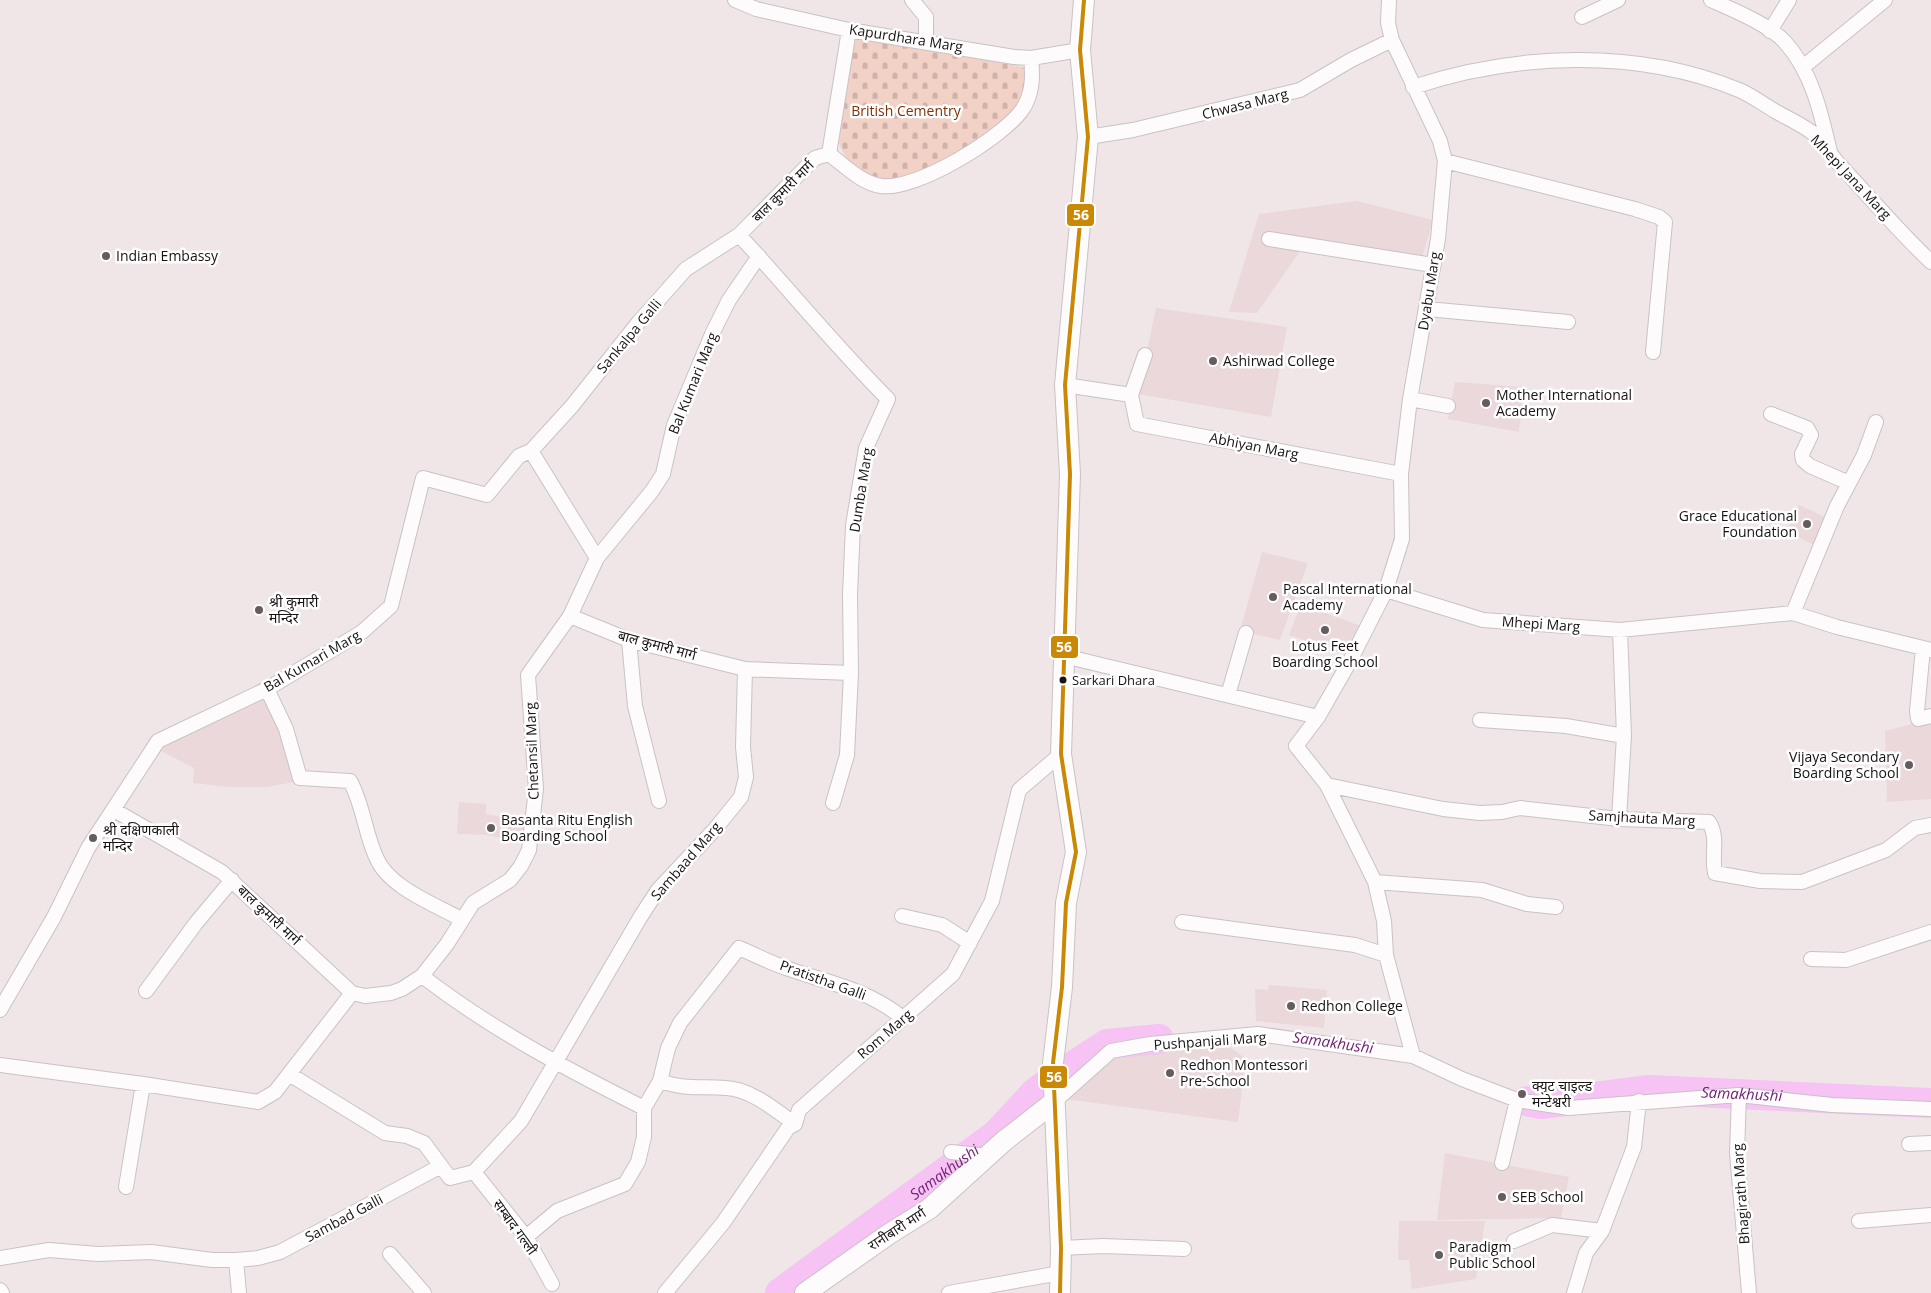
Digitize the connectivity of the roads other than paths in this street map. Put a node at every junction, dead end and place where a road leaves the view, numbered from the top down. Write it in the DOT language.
graph roads {
  1 [pos="735,0"];
  2 [pos="912,0"];
  3 [pos="1084,0"];
  4 [pos="1618,0"];
  5 [pos="1711,0"];
  6 [pos="1789,0"];
  7 [pos="1885,0"];
  8 [pos="1392,2"];
  9 [pos="1582,17"];
  10 [pos="849,30"];
  11 [pos="1770,31"];
  12 [pos="1392,40"];
  13 [pos="926,41"];
  14 [pos="1080,50"];
  15 [pos="1031,58"];
  16 [pos="1803,67"];
  17 [pos="1413,87"];
  18 [pos="1088,137"];
  19 [pos="829,154"];
  20 [pos="1830,155"];
  21 [pos="1446,161"];
  22 [pos="740,235"];
  23 [pos="1269,239"];
  24 [pos="759,256"];
  25 [pos="1931,262"];
  26 [pos="1433,265"];
  27 [pos="1427,309"];
  28 [pos="1568,322"];
  29 [pos="1653,352"];
  30 [pos="1145,355"];
  31 [pos="1065,385"];
  32 [pos="1131,395"];
  33 [pos="1410,399"];
  34 [pos="1448,406"];
  35 [pos="1770,414"];
  36 [pos="1876,422"];
  37 [pos="531,451"];
  38 [pos="1401,474"];
  39 [pos="1849,483"];
  40 [pos="597,558"];
  41 [pos="1386,590"];
  42 [pos="1793,613"];
  43 [pos="570,616"];
  44 [pos="1620,630"];
  45 [pos="1246,633"];
  46 [pos="629,640"];
  47 [pos="1927,649"];
  48 [pos="1064,656"];
  49 [pos="745,669"];
  50 [pos="851,673"];
  51 [pos="266,689"];
  52 [pos="1228,695"];
  53 [pos="1931,716"];
  54 [pos="1318,717"];
  55 [pos="1480,720"];
  56 [pos="1624,736"];
  57 [pos="1061,754"];
  58 [pos="1327,785"];
  59 [pos="659,801"];
  60 [pos="833,804"];
  61 [pos="114,810"];
  62 [pos="1619,819"];
  63 [pos="1931,825"];
  64 [pos="232,880"];
  65 [pos="1375,882"];
  66 [pos="1556,906"];
  67 [pos="902,916"];
  68 [pos="461,919"];
  69 [pos="1182,922"];
  70 [pos="1931,932"];
  71 [pos="970,943"];
  72 [pos="1386,955"];
  73 [pos="1811,959"];
  74 [pos="422,976"];
  75 [pos="146,991"];
  76 [pos="352,993"];
  77 [pos="0,1010"];
  78 [pos="903,1018"];
  79 [pos="1413,1056"];
  80 [pos="555,1064"];
  81 [pos="0,1065"];
  82 [pos="289,1074"];
  83 [pos="660,1081"];
  84 [pos="143,1084"];
  85 [pos="1739,1095"];
  86 [pos="1053,1098"];
  87 [pos="1517,1100"];
  88 [pos="1639,1101"];
  89 [pos="644,1108"];
  90 [pos="1931,1108"];
  91 [pos="795,1124"];
  92 [pos="1931,1143"];
  93 [pos="1910,1144"];
  94 [pos="951,1152"];
  95 [pos="988,1156"];
  96 [pos="1502,1162"];
  97 [pos="440,1166"];
  98 [pos="474,1172"];
  99 [pos="126,1187"];
  100 [pos="1931,1215"];
  101 [pos="1859,1221"];
  102 [pos="1602,1231"];
  103 [pos="526,1237"];
  104 [pos="1514,1241"];
  105 [pos="1061,1248"];
  106 [pos="1184,1249"];
  107 [pos="390,1254"];
  108 [pos="0,1258"];
  109 [pos="236,1260"];
  110 [pos="1060,1272"];
  111 [pos="552,1284"];
  112 [pos="239,1293"];
  113 [pos="424,1293"];
  114 [pos="665,1293"];
  115 [pos="805,1293"];
  116 [pos="949,1293"];
  117 [pos="1060,1293"];
  118 [pos="1574,1293"];
  119 [pos="1749,1293"];
  1 -- 10 [label="street, Kapurdhara Marg"];
  2 -- 13 [label="street"];
  3 -- 14 [label="main road"];
  4 -- 9 [label="street"];
  5 -- 11 [label="street"];
  6 -- 11 [label="street"];
  7 -- 16 [label="street"];
  8 -- 12 [label="street, Dyabu Marg"];
  10 -- 13 [label="street, Kapurdhara Marg"];
  10 -- 19 [label="street"];
  11 -- 16 [label="street"];
  12 -- 17 [label="street, Dyabu Marg"];
  12 -- 18 [label="street, Chwasa Marg"];
  13 -- 15 [label="street, Kapurdhara Marg"];
  14 -- 15 [label="street, Kapurdhara Marg"];
  14 -- 18 [label="main road"];
  15 -- 19 [label="street"];
  16 -- 20 [label="street"];
  17 -- 20 [label="street, Mhepi Jana Marg"];
  17 -- 21 [label="street, Dyabu Marg"];
  18 -- 31 [label="main road"];
  19 -- 22 [label="street, बाल कुमारी मार्ग"];
  20 -- 25 [label="street, Mhepi Jana Marg"];
  21 -- 26 [label="street, Dyabu Marg"];
  21 -- 29 [label="street"];
  22 -- 24 [label="street"];
  22 -- 37 [label="street, Sankalpa Galli"];
  23 -- 26 [label="street"];
  24 -- 40 [label="street, Bal Kumari Marg"];
  24 -- 50 [label="street, Dumba Marg"];
  26 -- 27 [label="street, Dyabu Marg"];
  27 -- 28 [label="street"];
  27 -- 33 [label="street, Dyabu Marg"];
  30 -- 32 [label="street"];
  31 -- 32 [label="street"];
  31 -- 48 [label="main road"];
  32 -- 38 [label="street, Abhiyan Marg"];
  33 -- 34 [label="street"];
  33 -- 38 [label="street, Dyabu Marg"];
  35 -- 39 [label="street"];
  36 -- 39 [label="street"];
  37 -- 40 [label="street"];
  37 -- 51 [label="street, Bal Kumari Marg"];
  38 -- 41 [label="street, Dyabu Marg"];
  39 -- 42 [label="street"];
  40 -- 43 [label="street, Bal Kumari Marg"];
  41 -- 44 [label="street, Mhepi Marg"];
  41 -- 54 [label="street"];
  42 -- 44 [label="street, Mhepi Marg"];
  42 -- 47 [label="street, Mhepi Marg"];
  43 -- 46 [label="street, बाल कुमारी मार्ग"];
  43 -- 68 [label="street, Chetansil Marg"];
  44 -- 56 [label="street"];
  45 -- 52 [label="street"];
  46 -- 49 [label="street, बाल कुमारी मार्ग"];
  46 -- 59 [label="street"];
  47 -- 53 [label="street"];
  48 -- 52 [label="street"];
  48 -- 57 [label="main road"];
  49 -- 50 [label="street"];
  49 -- 80 [label="street, Sambaad Marg"];
  50 -- 60 [label="street"];
  51 -- 61 [label="street, Bal Kumari Marg"];
  51 -- 68 [label="street"];
  52 -- 54 [label="street"];
  54 -- 58 [label="street"];
  55 -- 56 [label="street"];
  56 -- 62 [label="street"];
  57 -- 71 [label="street, Rom Marg"];
  57 -- 86 [label="main road"];
  58 -- 62 [label="street, Samjhauta Marg"];
  58 -- 65 [label="street"];
  61 -- 64 [label="street, बाल कुमारी मार्ग"];
  61 -- 77 [label="street, Bal Kumari Marg"];
  62 -- 63 [label="street, Samjhauta Marg"];
  64 -- 75 [label="street"];
  64 -- 76 [label="street, बाल कुमारी मार्ग"];
  65 -- 66 [label="street"];
  65 -- 72 [label="street"];
  67 -- 71 [label="street"];
  68 -- 74 [label="street, Chetansil Marg"];
  69 -- 72 [label="street"];
  70 -- 73 [label="street"];
  71 -- 78 [label="street, Rom Marg"];
  72 -- 79 [label="street"];
  74 -- 76 [label="street"];
  74 -- 80 [label="street"];
  76 -- 82 [label="street"];
  78 -- 83 [label="street, Pratistha Galli"];
  78 -- 91 [label="street, Rom Marg"];
  79 -- 86 [label="street, Pushpanjali Marg"];
  79 -- 87 [label="street, Pushpanjali Marg"];
  80 -- 89 [label="street"];
  80 -- 98 [label="street, Sambaad Marg"];
  81 -- 84 [label="street"];
  82 -- 84 [label="street"];
  82 -- 97 [label="street"];
  83 -- 89 [label="street"];
  83 -- 91 [label="street"];
  84 -- 99 [label="street"];
  85 -- 88 [label="street, Pushpanjali Marg"];
  85 -- 90 [label="street, Pushpanjali Marg"];
  85 -- 119 [label="street, Bhagirath Marg"];
  86 -- 95 [label="main road, रानीबारी मार्ग"];
  86 -- 105 [label="main road"];
  87 -- 88 [label="street, Pushpanjali Marg"];
  87 -- 96 [label="street"];
  88 -- 102 [label="street"];
  89 -- 103 [label="street"];
  91 -- 114 [label="street, Rom Marg"];
  92 -- 93 [label="street"];
  94 -- 95 [label="street"];
  95 -- 115 [label="main road, रानीबारी मार्ग"];
  97 -- 98 [label="street"];
  97 -- 109 [label="street, Sambad Galli"];
  98 -- 103 [label="street, सम्बाद गल्ली"];
  100 -- 101 [label="street"];
  102 -- 104 [label="street"];
  102 -- 118 [label="street"];
  103 -- 111 [label="street, सम्बाद गल्ली"];
  105 -- 106 [label="street"];
  105 -- 110 [label="main road"];
  107 -- 113 [label="street"];
  108 -- 109 [label="street, Sambad Galli"];
  109 -- 112 [label="street"];
  110 -- 116 [label="street"];
  110 -- 117 [label="main road"];
}
